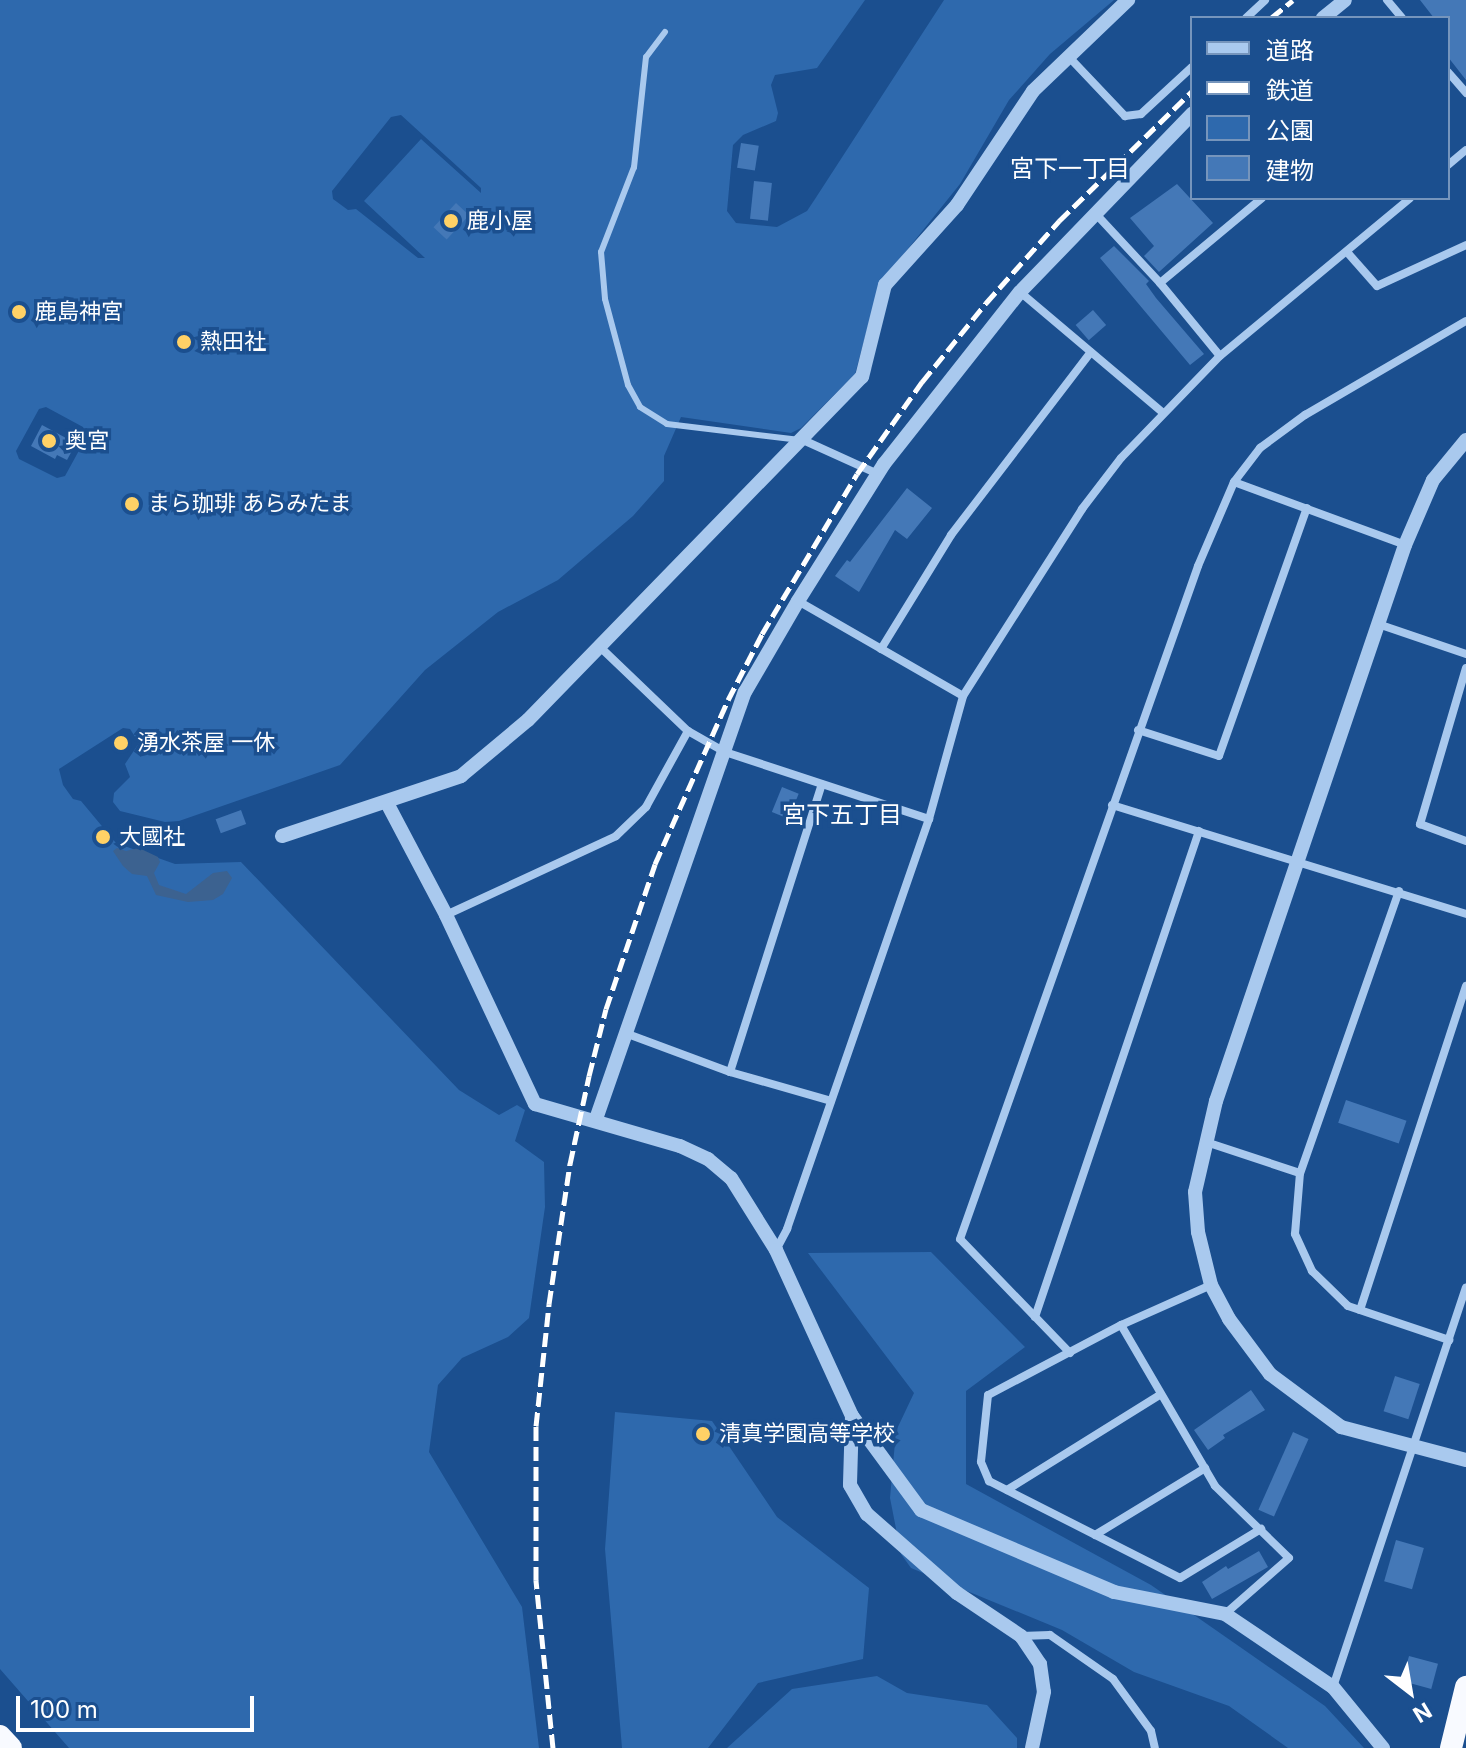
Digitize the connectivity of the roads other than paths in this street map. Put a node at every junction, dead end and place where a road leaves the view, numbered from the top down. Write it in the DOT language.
graph roads {
  1 [pos="1128,0"];
  2 [pos="1265,0"];
  3 [pos="1345,0"];
  4 [pos="1387,0"];
  5 [pos="1248,16"];
  6 [pos="1325,16"];
  7 [pos="1400,16"];
  8 [pos="665,32"];
  9 [pos="1068,56"];
  10 [pos="1190,69"];
  11 [pos="1450,74"];
  12 [pos="1466,93"];
  13 [pos="1190,116"];
  14 [pos="1466,150"];
  15 [pos="1450,163"];
  16 [pos="1260,200"];
  17 [pos="1408,200"];
  18 [pos="1094,212"];
  19 [pos="1466,245"];
  20 [pos="1347,252"];
  21 [pos="1160,283"];
  22 [pos="1020,292"];
  23 [pos="1466,321"];
  24 [pos="1091,352"];
  25 [pos="1220,356"];
  26 [pos="1162,412"];
  27 [pos="803,440"];
  28 [pos="1466,440"];
  29 [pos="878,474"];
  30 [pos="1234,482"];
  31 [pos="1307,508"];
  32 [pos="1405,545"];
  33 [pos="798,601"];
  34 [pos="1378,624"];
  35 [pos="600,647"];
  36 [pos="881,649"];
  37 [pos="1466,654"];
  38 [pos="1466,668"];
  39 [pos="963,696"];
  40 [pos="1138,730"];
  41 [pos="688,731"];
  42 [pos="725,752"];
  43 [pos="822,784"];
  44 [pos="387,803"];
  45 [pos="1112,805"];
  46 [pos="929,819"];
  47 [pos="1199,831"];
  48 [pos="282,836"];
  49 [pos="1466,841"];
  50 [pos="1298,861"];
  51 [pos="1399,891"];
  52 [pos="1466,914"];
  53 [pos="446,915"];
  54 [pos="1466,986"];
  55 [pos="625,1033"];
  56 [pos="730,1072"];
  57 [pos="831,1101"];
  58 [pos="596,1119"];
  59 [pos="1206,1142"];
  60 [pos="1300,1173"];
  61 [pos="776,1250"];
  62 [pos="1211,1285"];
  63 [pos="1466,1288"];
  64 [pos="1360,1310"];
  65 [pos="1035,1317"];
  66 [pos="1121,1325"];
  67 [pos="1449,1340"];
  68 [pos="1070,1353"];
  69 [pos="1161,1394"];
  70 [pos="852,1416"];
  71 [pos="1416,1445"];
  72 [pos="1466,1460"];
  73 [pos="1205,1468"];
  74 [pos="1007,1490"];
  75 [pos="1261,1529"];
  76 [pos="1095,1535"];
  77 [pos="1225,1614"];
  78 [pos="1021,1636"];
  79 [pos="1333,1687"];
  80 [pos="1466,1687"];
  81 [pos="0,1736"];
  82 [pos="11,1748"];
  83 [pos="1032,1748"];
  84 [pos="1155,1748"];
  85 [pos="1383,1748"];
  86 [pos="1451,1748"];
  1 -- 9 [label="street"];
  2 -- 5 [label="street"];
  3 -- 6 [label="street"];
  4 -- 7 [label="street"];
  8 -- 27 [label="lane"];
  9 -- 10 [label="street"];
  9 -- 27 [label="street"];
  11 -- 12 [label="street"];
  13 -- 18 [label="street"];
  14 -- 15 [label="street"];
  16 -- 21 [label="street"];
  17 -- 20 [label="street"];
  18 -- 21 [label="street"];
  18 -- 22 [label="street"];
  19 -- 20 [label="street"];
  20 -- 25 [label="street"];
  21 -- 25 [label="street"];
  22 -- 24 [label="street"];
  22 -- 29 [label="street"];
  23 -- 30 [label="street"];
  24 -- 26 [label="street"];
  24 -- 36 [label="street"];
  25 -- 26 [label="street"];
  26 -- 39 [label="street"];
  27 -- 29 [label="street"];
  27 -- 35 [label="street"];
  28 -- 32 [label="street"];
  29 -- 33 [label="street"];
  30 -- 31 [label="street"];
  30 -- 40 [label="street"];
  31 -- 32 [label="street"];
  31 -- 40 [label="street"];
  32 -- 34 [label="street"];
  33 -- 36 [label="street"];
  33 -- 42 [label="street"];
  34 -- 37 [label="street"];
  34 -- 50 [label="street"];
  35 -- 41 [label="street"];
  35 -- 44 [label="street"];
  36 -- 39 [label="street"];
  38 -- 49 [label="street"];
  39 -- 46 [label="street"];
  40 -- 45 [label="street"];
  41 -- 42 [label="street"];
  41 -- 53 [label="street"];
  42 -- 43 [label="street"];
  42 -- 55 [label="street"];
  43 -- 46 [label="street"];
  43 -- 56 [label="street"];
  44 -- 48 [label="street"];
  44 -- 53 [label="street"];
  45 -- 47 [label="street"];
  45 -- 65 [label="street"];
  46 -- 57 [label="street"];
  47 -- 50 [label="street"];
  47 -- 65 [label="street"];
  50 -- 51 [label="street"];
  50 -- 59 [label="street"];
  51 -- 52 [label="street"];
  51 -- 60 [label="street"];
  53 -- 58 [label="street"];
  54 -- 64 [label="street"];
  55 -- 56 [label="street"];
  55 -- 58 [label="street"];
  56 -- 57 [label="street"];
  57 -- 61 [label="street"];
  58 -- 61 [label="street"];
  59 -- 60 [label="street"];
  59 -- 62 [label="street"];
  60 -- 64 [label="street"];
  61 -- 70 [label="street"];
  62 -- 66 [label="street"];
  62 -- 71 [label="street"];
  63 -- 67 [label="street"];
  64 -- 67 [label="street"];
  65 -- 68 [label="street"];
  66 -- 68 [label="street"];
  66 -- 69 [label="street"];
  67 -- 71 [label="street"];
  68 -- 74 [label="street"];
  69 -- 73 [label="street"];
  69 -- 74 [label="street"];
  70 -- 77 [label="street"];
  70 -- 78 [label="street"];
  71 -- 72 [label="street"];
  71 -- 79 [label="street"];
  73 -- 75 [label="street"];
  73 -- 76 [label="street"];
  74 -- 76 [label="street"];
  75 -- 76 [label="street"];
  75 -- 77 [label="street"];
  77 -- 79 [label="street"];
  78 -- 83 [label="street"];
  78 -- 84 [label="street"];
  79 -- 85 [label="street"];
  80 -- 86 [label="highway"];
  81 -- 82 [label="highway"];
}
